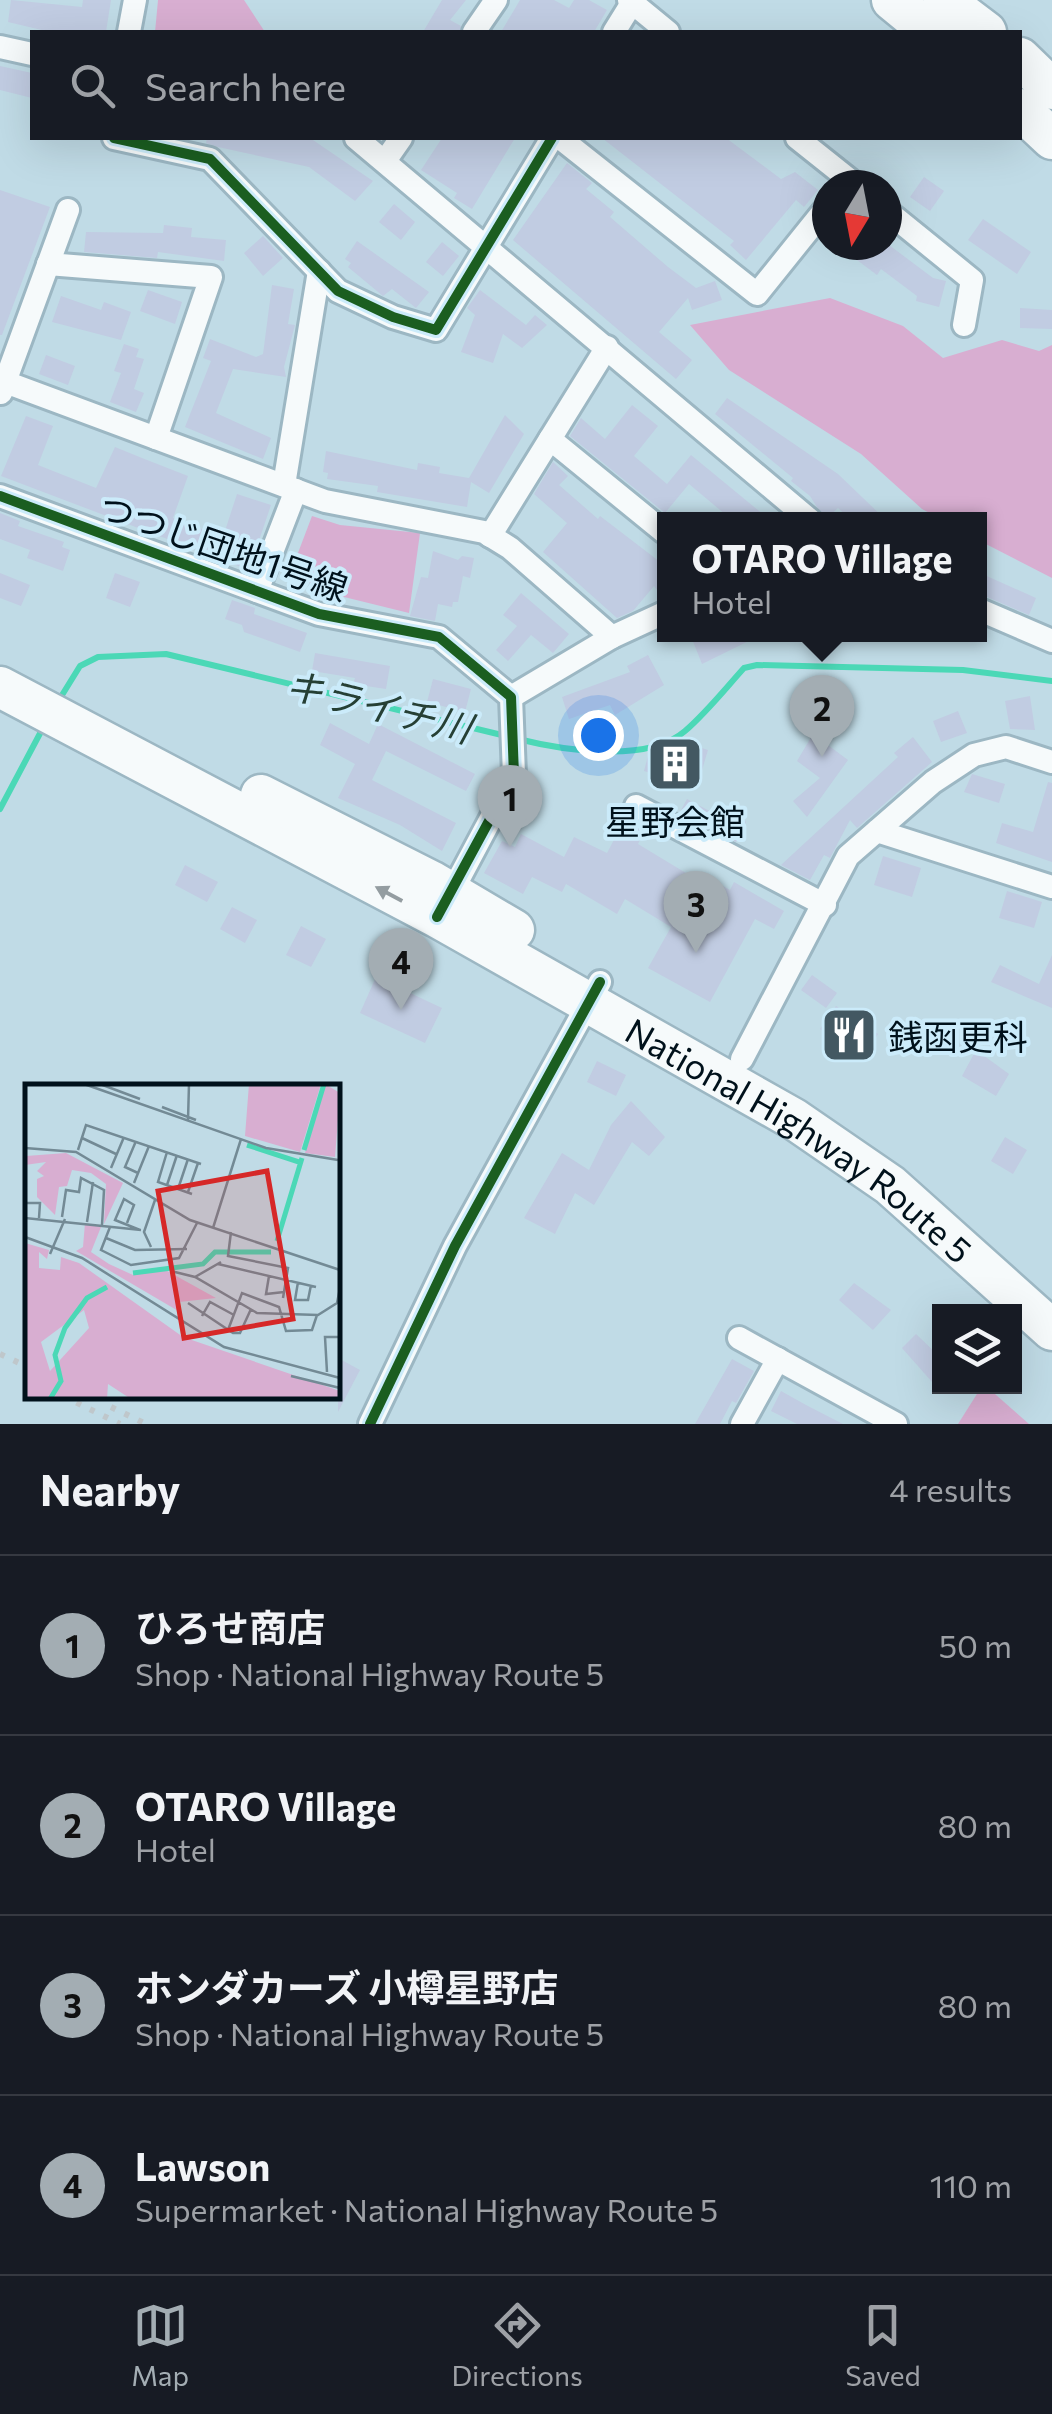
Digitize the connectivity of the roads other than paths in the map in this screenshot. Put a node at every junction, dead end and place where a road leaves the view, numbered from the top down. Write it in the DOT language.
graph roads {
  1 [pos="136,0"];
  2 [pos="496,0"];
  3 [pos="892,0"];
  4 [pos="944,0"];
  5 [pos="630,1"];
  6 [pos="129,30"];
  7 [pos="475,30"];
  8 [pos="615,30"];
  9 [pos="666,30"];
  10 [pos="930,30"];
  11 [pos="983,30"];
  12 [pos="0,47"];
  13 [pos="30,54"];
  14 [pos="1022,60"];
  15 [pos="1052,89"];
  16 [pos="1022,110"];
  17 [pos="1052,139"];
  18 [pos="123,140"];
  19 [pos="359,140"];
  20 [pos="400,140"];
  21 [pos="551,140"];
  22 [pos="563,140"];
  23 [pos="799,140"];
  24 [pos="385,161"];
  25 [pos="835,170"];
  26 [pos="68,210"];
  27 [pos="902,222"];
  28 [pos="812,226"];
  29 [pos="488,245"];
  30 [pos="48,264"];
  31 [pos="319,271"];
  32 [pos="964,324"];
  33 [pos="607,348"];
  34 [pos="2,386"];
  35 [pos="156,438"];
  36 [pos="550,439"];
  37 [pos="290,488"];
  38 [pos="0,496"];
  39 [pos="801,512"];
  40 [pos="657,526"];
  41 [pos="490,536"];
  42 [pos="258,591"];
  43 [pos="987,613"];
  44 [pos="657,617"];
  45 [pos="612,637"];
  46 [pos="1052,641"];
  47 [pos="0,660"];
  48 [pos="0,686"];
  49 [pos="60,706"];
  50 [pos="512,707"];
  51 [pos="1052,762"];
  52 [pos="636,806"];
  53 [pos="877,831"];
  54 [pos="1052,887"];
  55 [pos="825,904"];
  56 [pos="444,905"];
  57 [pos="596,992"];
  58 [pos="742,1059"];
  59 [pos="1052,1298"];
  60 [pos="1052,1330"];
  61 [pos="739,1338"];
  62 [pos="778,1359"];
  63 [pos="866,1417"];
  64 [pos="370,1424"];
  65 [pos="742,1424"];
  66 [pos="896,1424"];
  1 -- 6 [label="street"];
  2 -- 7 [label="street"];
  3 -- 10 [label="highway"];
  4 -- 11 [label="highway"];
  5 -- 8 [label="street"];
  5 -- 9 [label="street"];
  12 -- 13 [label="street"];
  14 -- 15 [label="highway"];
  16 -- 17 [label="highway"];
  18 -- 31 [label="street"];
  19 -- 24 [label="street"];
  20 -- 24 [label="street"];
  21 -- 29 [label="street"];
  22 -- 28 [label="street"];
  23 -- 25 [label="street"];
  24 -- 29 [label="street"];
  26 -- 30 [label="street"];
  27 -- 32 [label="street"];
  29 -- 31 [label="street"];
  29 -- 33 [label="street"];
  30 -- 34 [label="street"];
  30 -- 35 [label="street"];
  31 -- 37 [label="street"];
  33 -- 36 [label="street"];
  33 -- 39 [label="street"];
  34 -- 35 [label="street"];
  35 -- 37 [label="street"];
  36 -- 40 [label="street"];
  36 -- 41 [label="street"];
  37 -- 41 [label="street"];
  37 -- 42 [label="street"];
  38 -- 42 [label="street, つつじ団地1号線"];
  41 -- 45 [label="street"];
  42 -- 50 [label="street, つつじ団地1号線"];
  43 -- 46 [label="street"];
  44 -- 45 [label="street"];
  45 -- 50 [label="street"];
  47 -- 49 [label="highway, National Highway Route 5"];
  48 -- 49 [label="highway, National Highway Route 5"];
  49 -- 56 [label="highway, National Highway Route 5"];
  50 -- 56 [label="street"];
  51 -- 53 [label="street"];
  52 -- 55 [label="street"];
  53 -- 54 [label="street"];
  53 -- 55 [label="street"];
  55 -- 58 [label="street"];
  56 -- 57 [label="highway, National Highway Route 5"];
  57 -- 58 [label="highway, National Highway Route 5"];
  57 -- 60 [label="highway, National Highway Route 5"];
  57 -- 64 [label="street"];
  58 -- 59 [label="highway, National Highway Route 5"];
  61 -- 62 [label="street"];
  62 -- 63 [label="street"];
  62 -- 65 [label="street"];
  63 -- 66 [label="street"];
}
